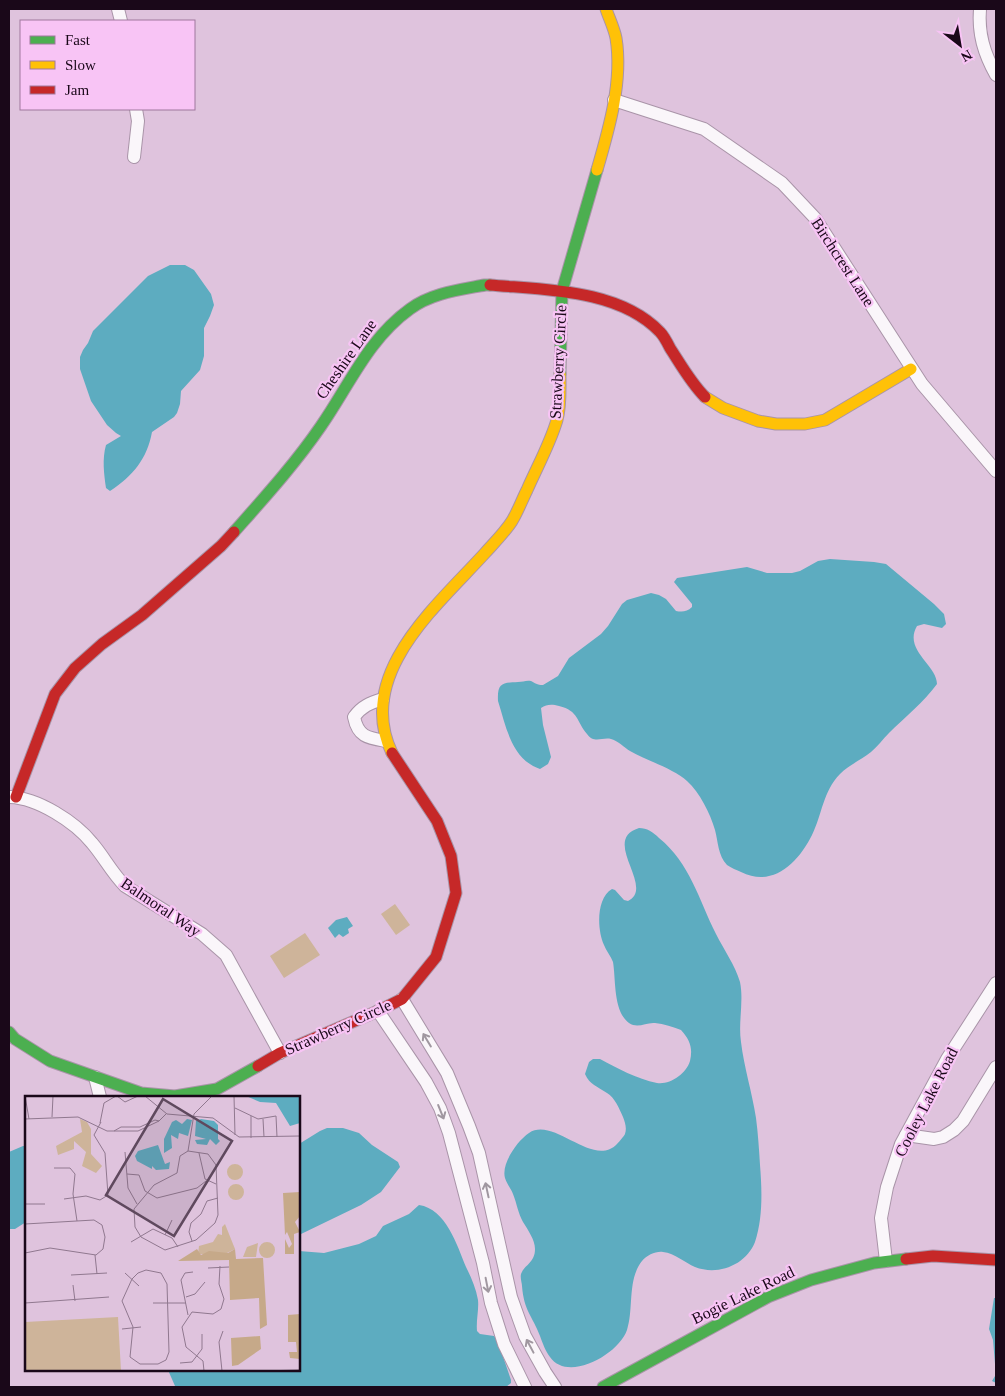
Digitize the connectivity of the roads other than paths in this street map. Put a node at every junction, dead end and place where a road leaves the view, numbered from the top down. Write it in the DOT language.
graph roads {
  1 [pos="606,9"];
  2 [pos="980,9"];
  3 [pos="996,75"];
  4 [pos="614,100"];
  5 [pos="136,110"];
  6 [pos="134,157"];
  7 [pos="562,291"];
  8 [pos="911,369"];
  9 [pos="996,471"];
  10 [pos="383,699"];
  11 [pos="386,742"];
  12 [pos="12,797"];
  13 [pos="996,983"];
  14 [pos="402,999"];
  15 [pos="378,1011"];
  16 [pos="9,1032"];
  17 [pos="280,1053"];
  18 [pos="996,1067"];
  19 [pos="95,1077"];
  20 [pos="142,1095"];
  21 [pos="100,1096"];
  22 [pos="470,1126"];
  23 [pos="448,1133"];
  24 [pos="906,1135"];
  25 [pos="504,1259"];
  26 [pos="996,1260"];
  27 [pos="886,1261"];
  28 [pos="483,1263"];
  29 [pos="525,1387"];
  30 [pos="555,1387"];
  31 [pos="603,1387"];
  1 -- 4 [label="street, Strawberry Circle"];
  2 -- 3 [label="street"];
  4 -- 7 [label="street, Strawberry Circle"];
  4 -- 8 [label="street, Birchcrest Lane"];
  5 -- 6 [label="street"];
  7 -- 8 [label="street, Cheshire Lane"];
  7 -- 10 [label="street, Strawberry Circle"];
  7 -- 12 [label="street, Cheshire Lane"];
  8 -- 9 [label="street, Birchcrest Lane"];
  10 -- 11 [label="street, Strawberry Circle"];
  10 -- 11 [label="street"];
  11 -- 14 [label="street, Strawberry Circle"];
  12 -- 17 [label="street, Balmoral Way"];
  13 -- 24 [label="street, Cooley Lake Road"];
  14 -- 15 [label="street, Strawberry Circle"];
  22 -- 14 [label="street, one-way"];
  15 -- 17 [label="street, Strawberry Circle"];
  15 -- 23 [label="street, one-way"];
  16 -- 19 [label="street, Strawberry Circle"];
  17 -- 20 [label="street, Strawberry Circle"];
  18 -- 24 [label="street"];
  19 -- 20 [label="street, Strawberry Circle"];
  19 -- 21 [label="street"];
  22 -- 23 [label="street"];
  25 -- 22 [label="street, one-way"];
  23 -- 28 [label="street"];
  24 -- 27 [label="street, Cooley Lake Road"];
  25 -- 28 [label="street"];
  30 -- 25 [label="street, one-way"];
  26 -- 27 [label="street, Bogie Lake Road"];
  27 -- 31 [label="street, Bogie Lake Road"];
  28 -- 29 [label="street, one-way"];
}
